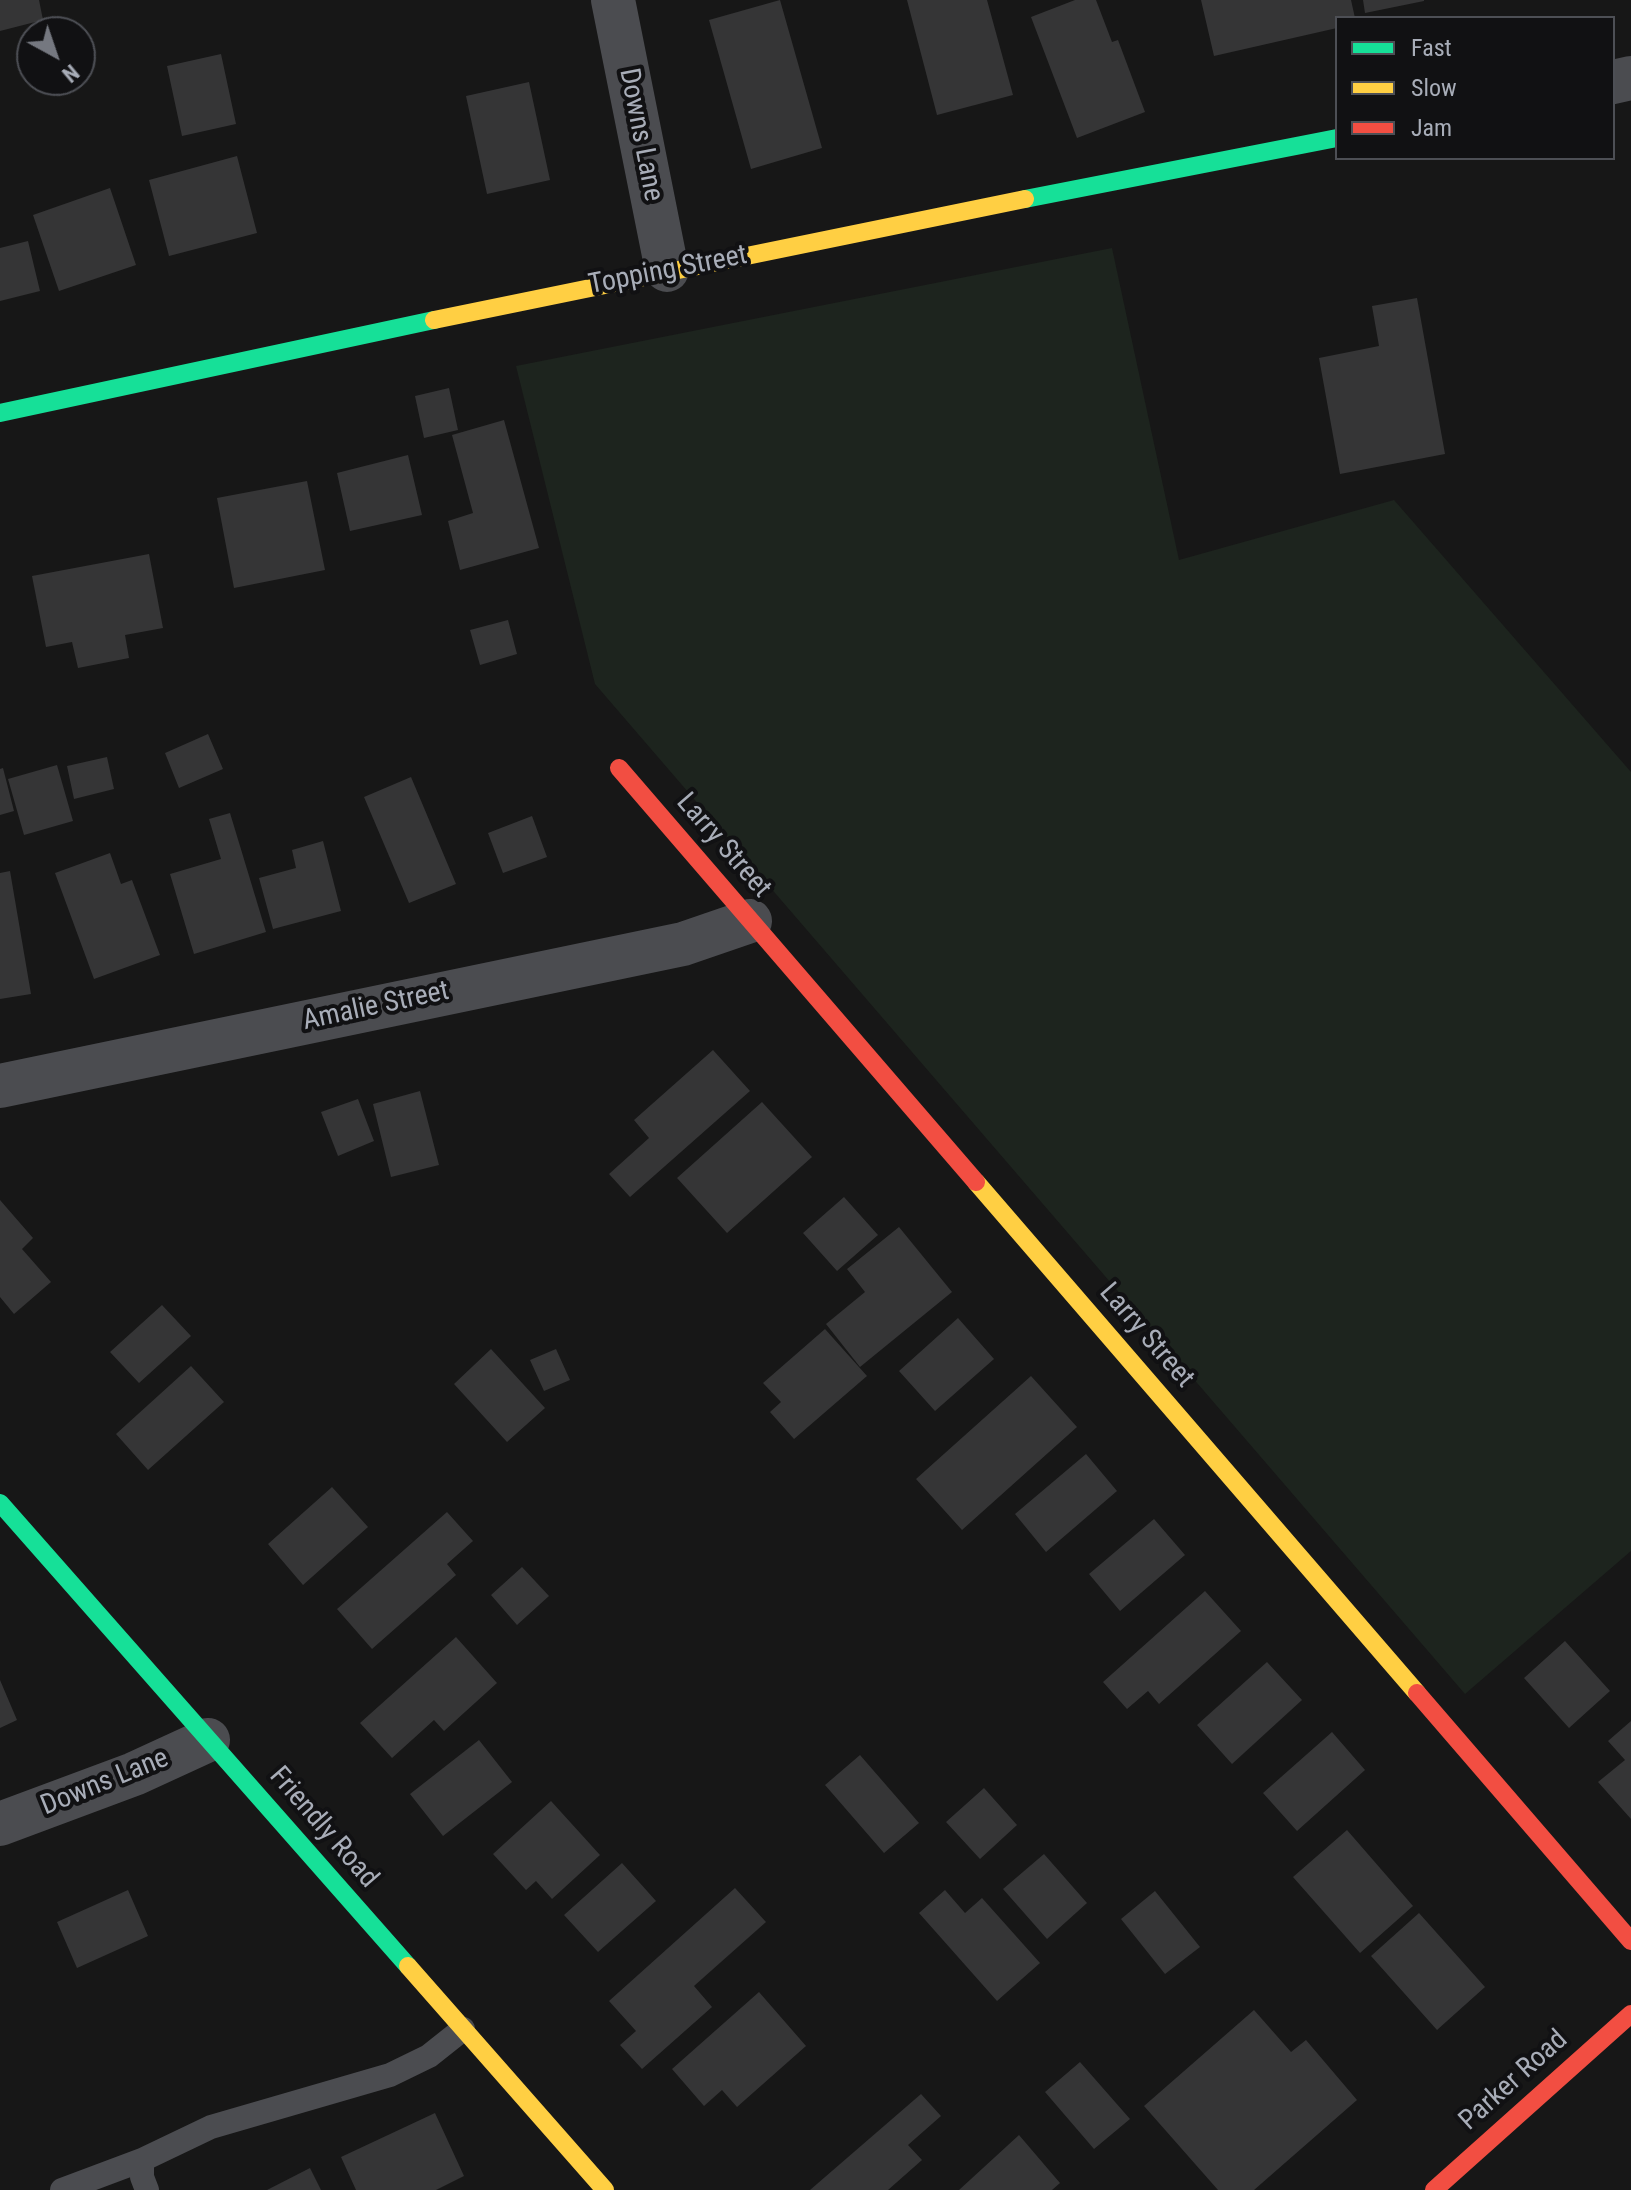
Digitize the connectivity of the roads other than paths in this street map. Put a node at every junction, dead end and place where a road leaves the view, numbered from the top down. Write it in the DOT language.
graph roads {
  1 [pos="613,0"];
  2 [pos="1335,138"];
  3 [pos="667,270"];
  4 [pos="0,413"];
  5 [pos="619,768"];
  6 [pos="750,921"];
  7 [pos="0,1086"];
  8 [pos="0,1503"];
  9 [pos="208,1740"];
  10 [pos="0,1824"];
  11 [pos="1631,1941"];
  12 [pos="1631,2014"];
  13 [pos="463,2029"];
  14 [pos="142,2160"];
  15 [pos="62,2190"];
  16 [pos="147,2190"];
  17 [pos="605,2190"];
  18 [pos="1434,2190"];
  1 -- 3 [label="street, Downs Lane"];
  2 -- 3 [label="street, Topping Street"];
  3 -- 4 [label="street, Topping Street"];
  5 -- 6 [label="street, Larry Street"];
  6 -- 7 [label="street, Amalie Street"];
  6 -- 11 [label="street, Larry Street"];
  8 -- 9 [label="street, Friendly Road"];
  9 -- 10 [label="street, Downs Lane"];
  9 -- 13 [label="street, Friendly Road"];
  12 -- 18 [label="street, Parker Road"];
  13 -- 14 [label="lane"];
  13 -- 17 [label="street, Friendly Road"];
  14 -- 15 [label="lane"];
  14 -- 16 [label="lane"];
}
